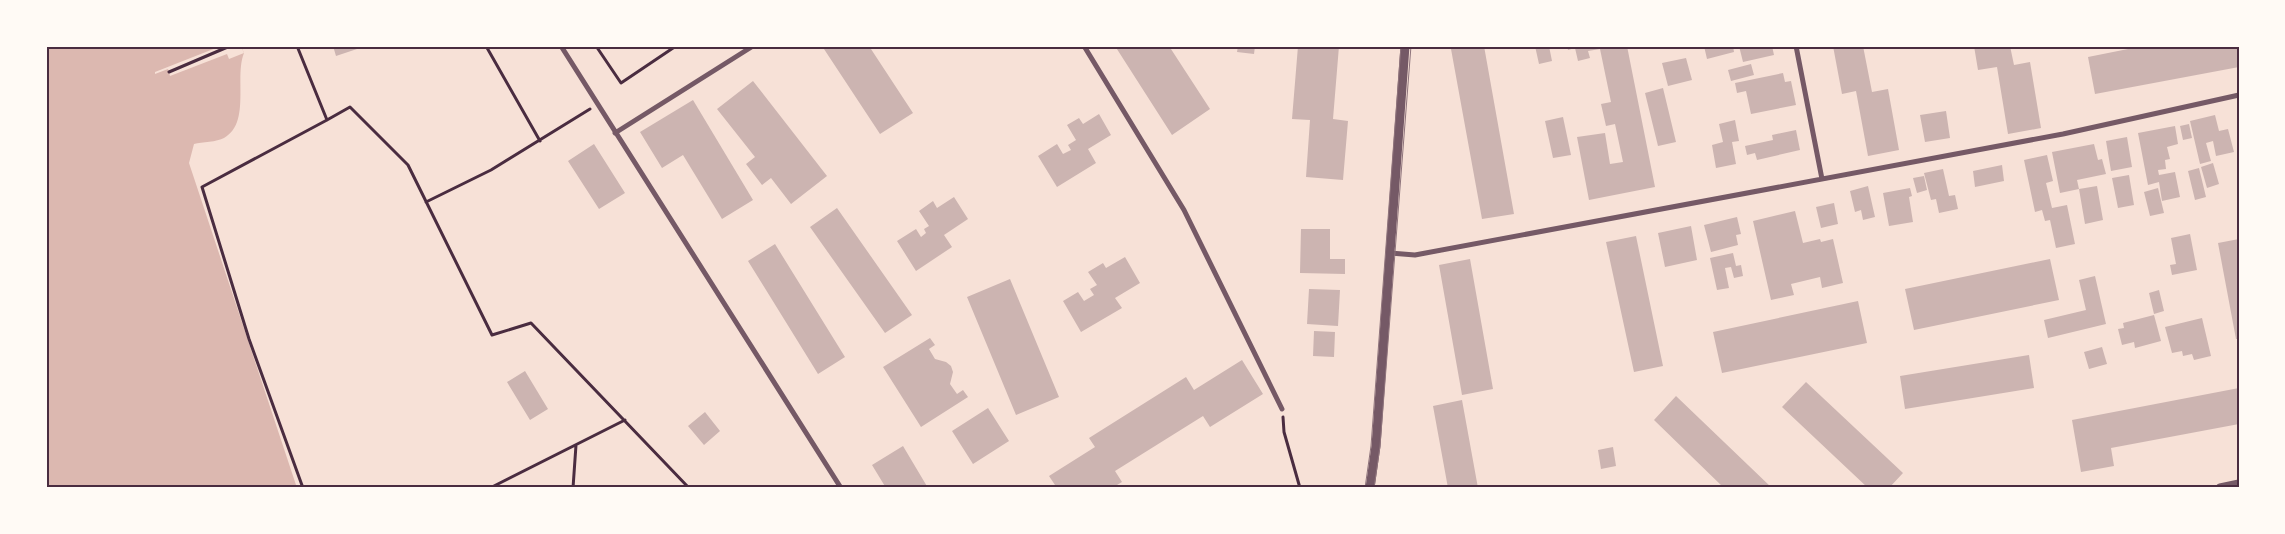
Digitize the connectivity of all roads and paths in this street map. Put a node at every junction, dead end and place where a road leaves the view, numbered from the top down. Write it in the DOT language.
graph roads {
  1 [pos="230,46"];
  2 [pos="297,46"];
  3 [pos="486,46"];
  4 [pos="561,46"];
  5 [pos="596,46"];
  6 [pos="676,46"];
  7 [pos="752,46"];
  8 [pos="1084,46"];
  9 [pos="1405,46"];
  10 [pos="1796,46"];
  11 [pos="169,72"];
  12 [pos="2239,95"];
  13 [pos="597,105"];
  14 [pos="327,120"];
  15 [pos="616,133"];
  16 [pos="540,141"];
  17 [pos="1822,179"];
  18 [pos="426,202"];
  19 [pos="1390,253"];
  20 [pos="1282,409"];
  21 [pos="625,420"];
  22 [pos="576,444"];
  23 [pos="2239,484"];
  24 [pos="303,488"];
  25 [pos="490,488"];
  26 [pos="573,488"];
  27 [pos="689,488"];
  28 [pos="841,488"];
  29 [pos="1300,488"];
  30 [pos="1370,488"];
  31 [pos="2220,488"];
  1 -- 11 [label="path"];
  2 -- 14 [label="path"];
  3 -- 16 [label="path"];
  4 -- 13 [label="street"];
  5 -- 6 [label="path"];
  7 -- 15 [label="street"];
  8 -- 20 [label="street"];
  9 -- 19 [label="street"];
  10 -- 17 [label="street"];
  12 -- 17 [label="street"];
  13 -- 15 [label="street"];
  13 -- 16 [label="path"];
  14 -- 18 [label="path"];
  14 -- 24 [label="path"];
  15 -- 28 [label="street"];
  16 -- 18 [label="path"];
  17 -- 19 [label="street"];
  18 -- 21 [label="path"];
  19 -- 30 [label="street"];
  20 -- 29 [label="path"];
  21 -- 22 [label="path"];
  21 -- 27 [label="path"];
  22 -- 25 [label="path"];
  22 -- 26 [label="path"];
  23 -- 31 [label="street"];
}
